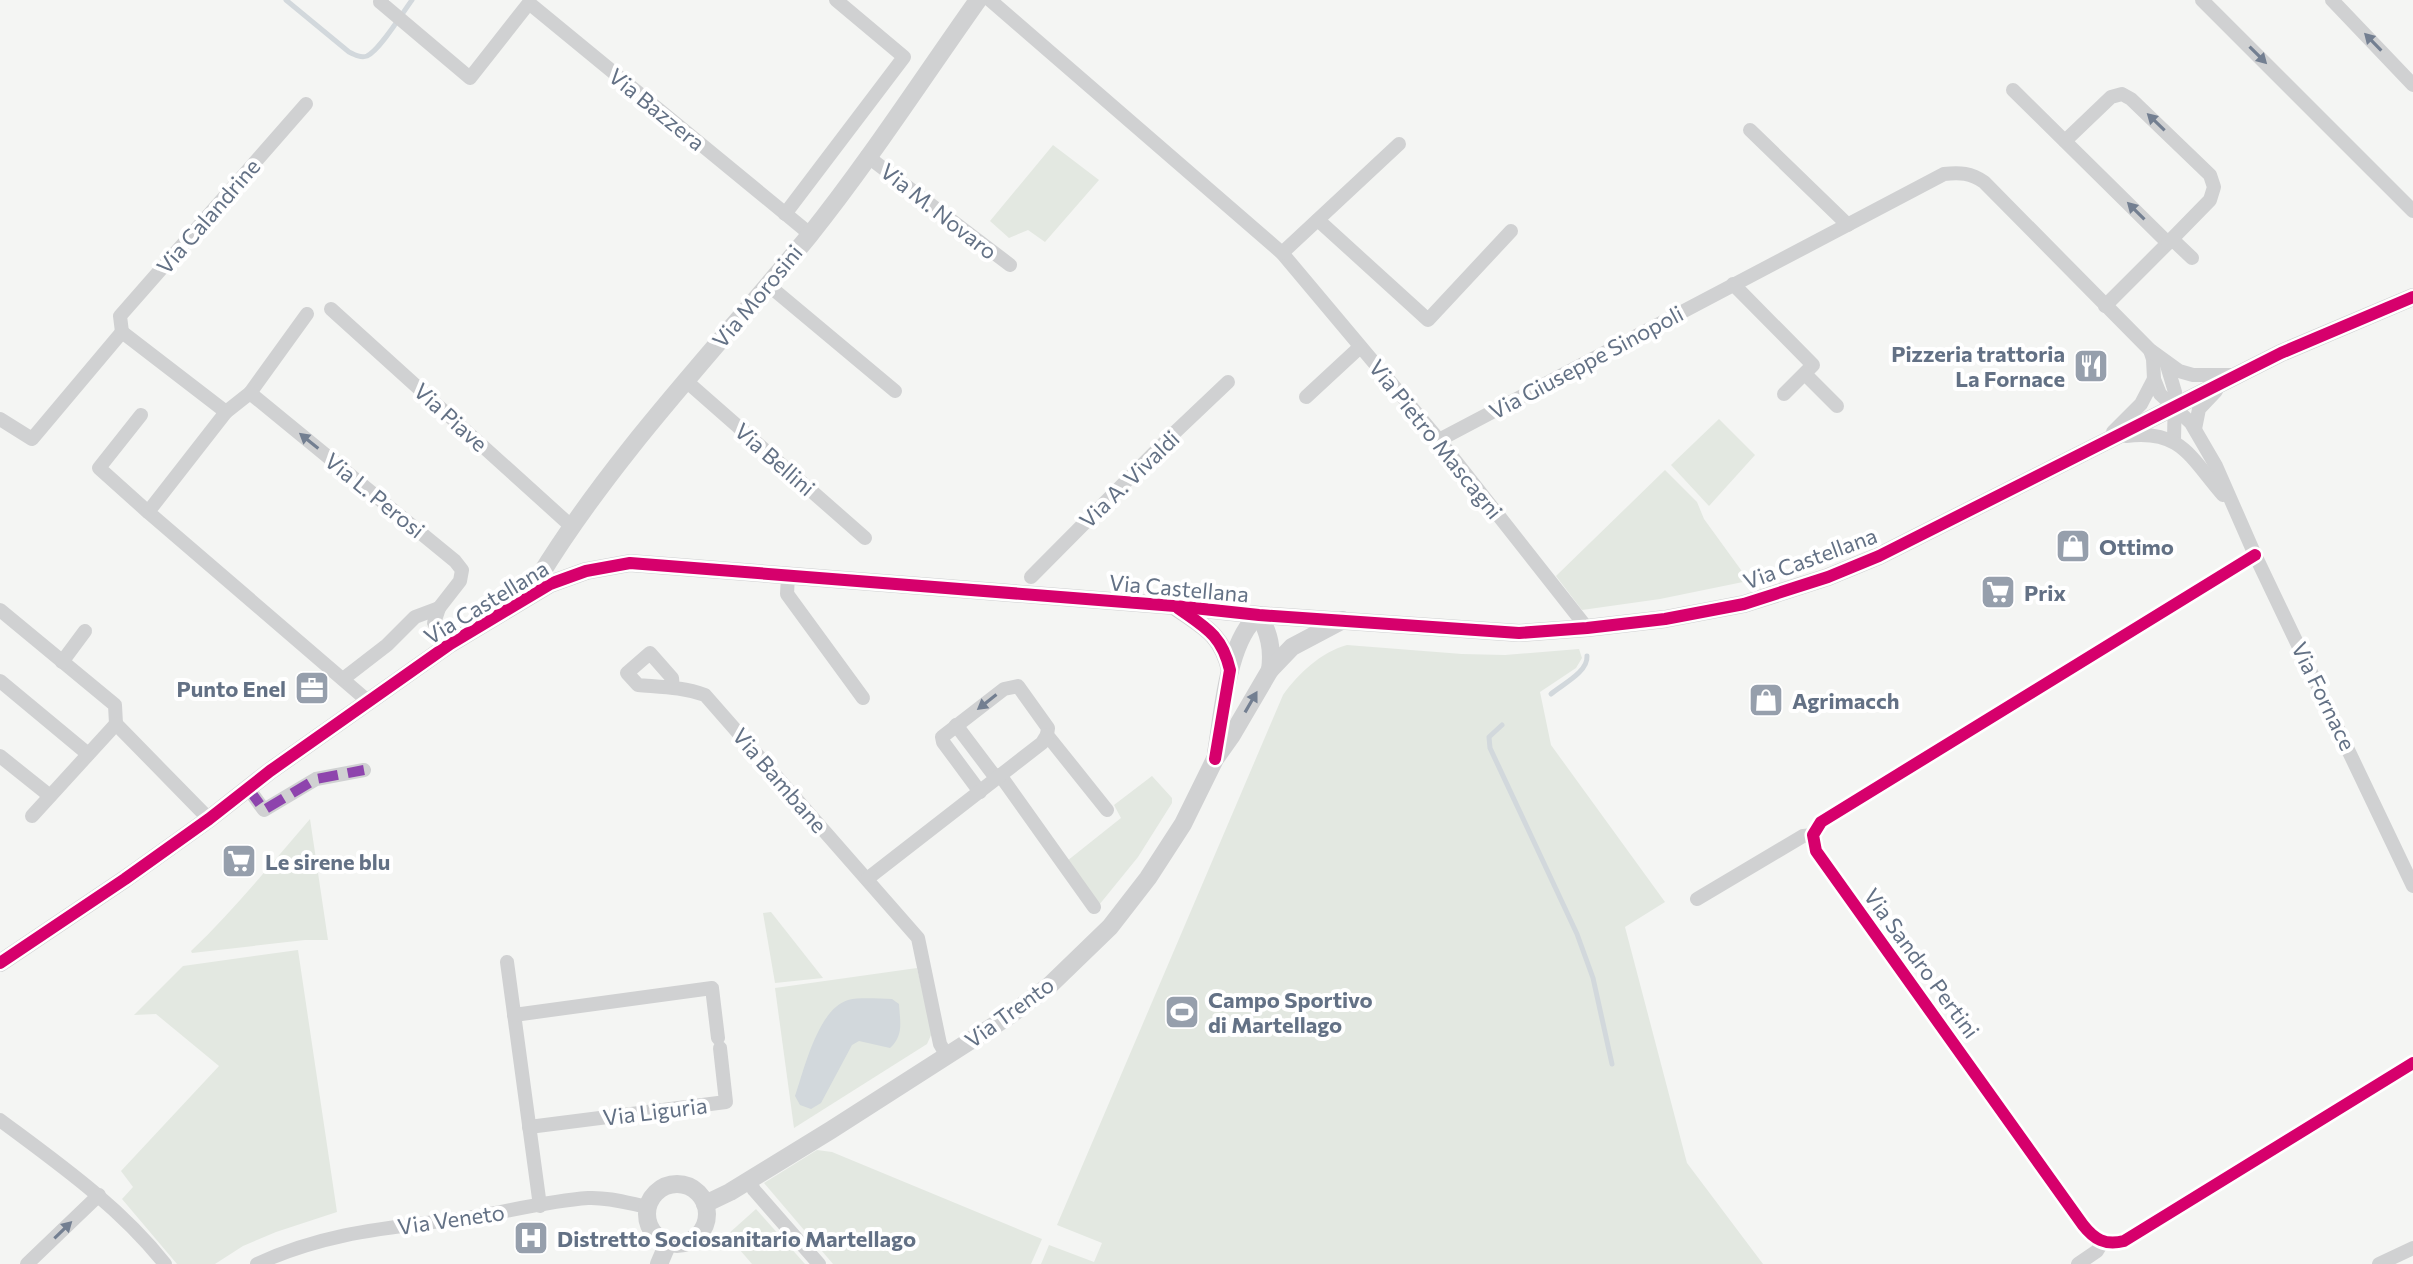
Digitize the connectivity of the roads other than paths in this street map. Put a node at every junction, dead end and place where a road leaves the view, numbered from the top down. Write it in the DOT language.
graph roads {
  1 [pos="382,0"];
  2 [pos="836,0"];
  3 [pos="978,0"];
  4 [pos="990,0"];
  5 [pos="2202,0"];
  6 [pos="2332,0"];
  7 [pos="530,2"];
  8 [pos="2413,85"];
  9 [pos="2013,90"];
  10 [pos="306,104"];
  11 [pos="1750,130"];
  12 [pos="2065,141"];
  13 [pos="1399,144"];
  14 [pos="867,156"];
  15 [pos="2413,211"];
  16 [pos="785,214"];
  17 [pos="1318,220"];
  18 [pos="1848,225"];
  19 [pos="1511,231"];
  20 [pos="810,234"];
  21 [pos="2170,241"];
  22 [pos="1282,253"];
  23 [pos="2192,258"];
  24 [pos="1010,265"];
  25 [pos="767,284"];
  26 [pos="1733,284"];
  27 [pos="2411,303"];
  28 [pos="2105,306"];
  29 [pos="331,309"];
  30 [pos="307,314"];
  31 [pos="122,332"];
  32 [pos="1360,347"];
  33 [pos="2150,350"];
  34 [pos="2166,362"];
  35 [pos="1805,374"];
  36 [pos="2235,375"];
  37 [pos="2154,379"];
  38 [pos="685,380"];
  39 [pos="1228,382"];
  40 [pos="895,391"];
  41 [pos="250,393"];
  42 [pos="1784,394"];
  43 [pos="1306,397"];
  44 [pos="1837,406"];
  45 [pos="2173,407"];
  46 [pos="226,412"];
  47 [pos="141,415"];
  48 [pos="0,419"];
  49 [pos="2195,429"];
  50 [pos="1439,440"];
  51 [pos="2174,440"];
  52 [pos="2100,442"];
  53 [pos="2234,507"];
  54 [pos="148,512"];
  55 [pos="571,526"];
  56 [pos="865,538"];
  57 [pos="2255,555"];
  58 [pos="788,576"];
  59 [pos="1031,577"];
  60 [pos="535,591"];
  61 [pos="1175,606"];
  62 [pos="439,608"];
  63 [pos="0,610"];
  64 [pos="1259,615"];
  65 [pos="1344,620"];
  66 [pos="1587,628"];
  67 [pos="85,631"];
  68 [pos="450,644"];
  69 [pos="62,662"];
  70 [pos="1230,670"];
  71 [pos="1270,670"];
  72 [pos="343,679"];
  73 [pos="0,681"];
  74 [pos="681,688"];
  75 [pos="863,698"];
  76 [pos="369,702"];
  77 [pos="116,724"];
  78 [pos="956,725"];
  79 [pos="1047,735"];
  80 [pos="88,754"];
  81 [pos="0,756"];
  82 [pos="1215,759"];
  83 [pos="364,770"];
  84 [pos="998,776"];
  85 [pos="248,788"];
  86 [pos="980,792"];
  87 [pos="50,796"];
  88 [pos="1107,810"];
  89 [pos="32,816"];
  90 [pos="209,819"];
  91 [pos="1813,835"];
  92 [pos="867,879"];
  93 [pos="2413,886"];
  94 [pos="1697,899"];
  95 [pos="1094,907"];
  96 [pos="507,962"];
  97 [pos="0,963"];
  98 [pos="514,1015"];
  99 [pos="947,1056"];
  100 [pos="2413,1063"];
  101 [pos="0,1120"];
  102 [pos="529,1127"];
  103 [pos="749,1181"];
  104 [pos="99,1195"];
  105 [pos="705,1204"];
  106 [pos="540,1206"];
  107 [pos="648,1207"];
  108 [pos="2103,1241"];
  109 [pos="668,1243"];
  110 [pos="2413,1248"];
  111 [pos="27,1264"];
  112 [pos="165,1264"];
  113 [pos="257,1264"];
  114 [pos="659,1264"];
  115 [pos="819,1264"];
  116 [pos="2078,1264"];
  117 [pos="2379,1264"];
  1 -- 7 [label="street, Via Bazzera"];
  2 -- 16 [label="street"];
  3 -- 14 [label="street, Via Morosini"];
  4 -- 22 [label="street, Via Pietro Mascagni"];
  5 -- 15 [label="street, one-way"];
  8 -- 6 [label="street, one-way"];
  7 -- 16 [label="street, Via Bazzera"];
  9 -- 12 [label="street"];
  10 -- 31 [label="street, Via Calandrine"];
  11 -- 18 [label="street"];
  21 -- 12 [label="street, one-way"];
  21 -- 12 [label="street, one-way"];
  13 -- 17 [label="street"];
  14 -- 20 [label="street, Via Morosini"];
  14 -- 24 [label="street, Via M. Novaro"];
  16 -- 20 [label="street, Via Bazzera"];
  17 -- 19 [label="street"];
  17 -- 22 [label="street"];
  18 -- 26 [label="street, Via Giuseppe Sinopoli"];
  18 -- 28 [label="street, Via Giuseppe Sinopoli"];
  20 -- 25 [label="street, Via Morosini"];
  21 -- 23 [label="street"];
  21 -- 28 [label="street"];
  22 -- 32 [label="street, Via Pietro Mascagni"];
  25 -- 38 [label="street, Via Morosini"];
  25 -- 40 [label="street"];
  26 -- 35 [label="street"];
  26 -- 50 [label="street, Via Giuseppe Sinopoli"];
  27 -- 36 [label="street, Via Castellana"];
  28 -- 33 [label="street, Via Giuseppe Sinopoli"];
  29 -- 55 [label="street, Via Piave"];
  30 -- 41 [label="street"];
  31 -- 46 [label="street"];
  31 -- 48 [label="street, Via Calandrine"];
  32 -- 43 [label="street"];
  32 -- 50 [label="street, Via Pietro Mascagni"];
  33 -- 34 [label="street, Via Giuseppe Sinopoli"];
  33 -- 37 [label="street"];
  34 -- 36 [label="street, Via Giuseppe Sinopoli"];
  34 -- 45 [label="street"];
  35 -- 42 [label="street"];
  35 -- 44 [label="street"];
  36 -- 45 [label="street, Via Castellana"];
  36 -- 49 [label="street"];
  37 -- 45 [label="street"];
  37 -- 52 [label="street"];
  38 -- 55 [label="street, Via Morosini"];
  38 -- 56 [label="street, Via Bellini"];
  39 -- 59 [label="street, Via A. Vivaldi"];
  41 -- 46 [label="street"];
  62 -- 41 [label="street, Via L. Perosi, one-way"];
  45 -- 49 [label="street, Via Fornace"];
  45 -- 51 [label="street"];
  45 -- 52 [label="street, Via Castellana"];
  46 -- 54 [label="street"];
  47 -- 54 [label="street"];
  49 -- 53 [label="street, Via Fornace"];
  50 -- 66 [label="street, Via Pietro Mascagni"];
  51 -- 52 [label="street"];
  51 -- 53 [label="street, Via Fornace"];
  52 -- 66 [label="street, Via Castellana"];
  53 -- 57 [label="street, Via Fornace"];
  54 -- 72 [label="street"];
  55 -- 60 [label="street, Via Morosini"];
  57 -- 91 [label="street"];
  57 -- 93 [label="street, Via Fornace"];
  58 -- 60 [label="street, Via Castellana"];
  58 -- 61 [label="street, Via Castellana"];
  58 -- 75 [label="street"];
  60 -- 68 [label="street, Via Castellana"];
  61 -- 64 [label="street, Via Castellana"];
  61 -- 70 [label="street"];
  62 -- 68 [label="street, Via Castellana"];
  62 -- 72 [label="street, Via Castellana"];
  63 -- 69 [label="street"];
  64 -- 65 [label="street, Via Castellana"];
  64 -- 70 [label="street"];
  64 -- 71 [label="street"];
  65 -- 66 [label="street, Via Castellana"];
  65 -- 71 [label="street, Via Trento"];
  67 -- 69 [label="street"];
  68 -- 76 [label="street, Via Castellana"];
  69 -- 77 [label="street"];
  70 -- 82 [label="street"];
  82 -- 71 [label="street, Via Trento, one-way"];
  72 -- 76 [label="street"];
  73 -- 80 [label="street"];
  74 -- 92 [label="street, Via Bambane"];
  76 -- 85 [label="street, Via Castellana"];
  77 -- 80 [label="street"];
  77 -- 90 [label="street"];
  79 -- 78 [label="street, one-way"];
  78 -- 84 [label="street"];
  78 -- 86 [label="street"];
  79 -- 84 [label="street"];
  79 -- 88 [label="street"];
  80 -- 87 [label="street"];
  81 -- 87 [label="street"];
  82 -- 99 [label="street, Via Trento"];
  83 -- 85 [label="street"];
  84 -- 86 [label="street"];
  84 -- 95 [label="street"];
  85 -- 90 [label="street, Via Castellana"];
  86 -- 92 [label="street"];
  87 -- 89 [label="street"];
  90 -- 97 [label="street, Via Castellana"];
  91 -- 94 [label="street"];
  91 -- 108 [label="street, Via Sandro Pertini"];
  92 -- 99 [label="street, Via Bambane"];
  96 -- 98 [label="street"];
  98 -- 102 [label="street"];
  98 -- 102 [label="street, Via Liguria"];
  99 -- 103 [label="street, Via Trento"];
  100 -- 108 [label="street"];
  101 -- 104 [label="street"];
  102 -- 106 [label="street"];
  103 -- 105 [label="street, Via Trento"];
  103 -- 115 [label="street"];
  111 -- 104 [label="street, one-way"];
  104 -- 112 [label="street"];
  105 -- 107 [label="street"];
  105 -- 109 [label="street"];
  106 -- 107 [label="street, Via Veneto"];
  106 -- 113 [label="street, Via Veneto"];
  107 -- 109 [label="street"];
  108 -- 116 [label="street"];
  109 -- 114 [label="street"];
  110 -- 117 [label="street"];
}
